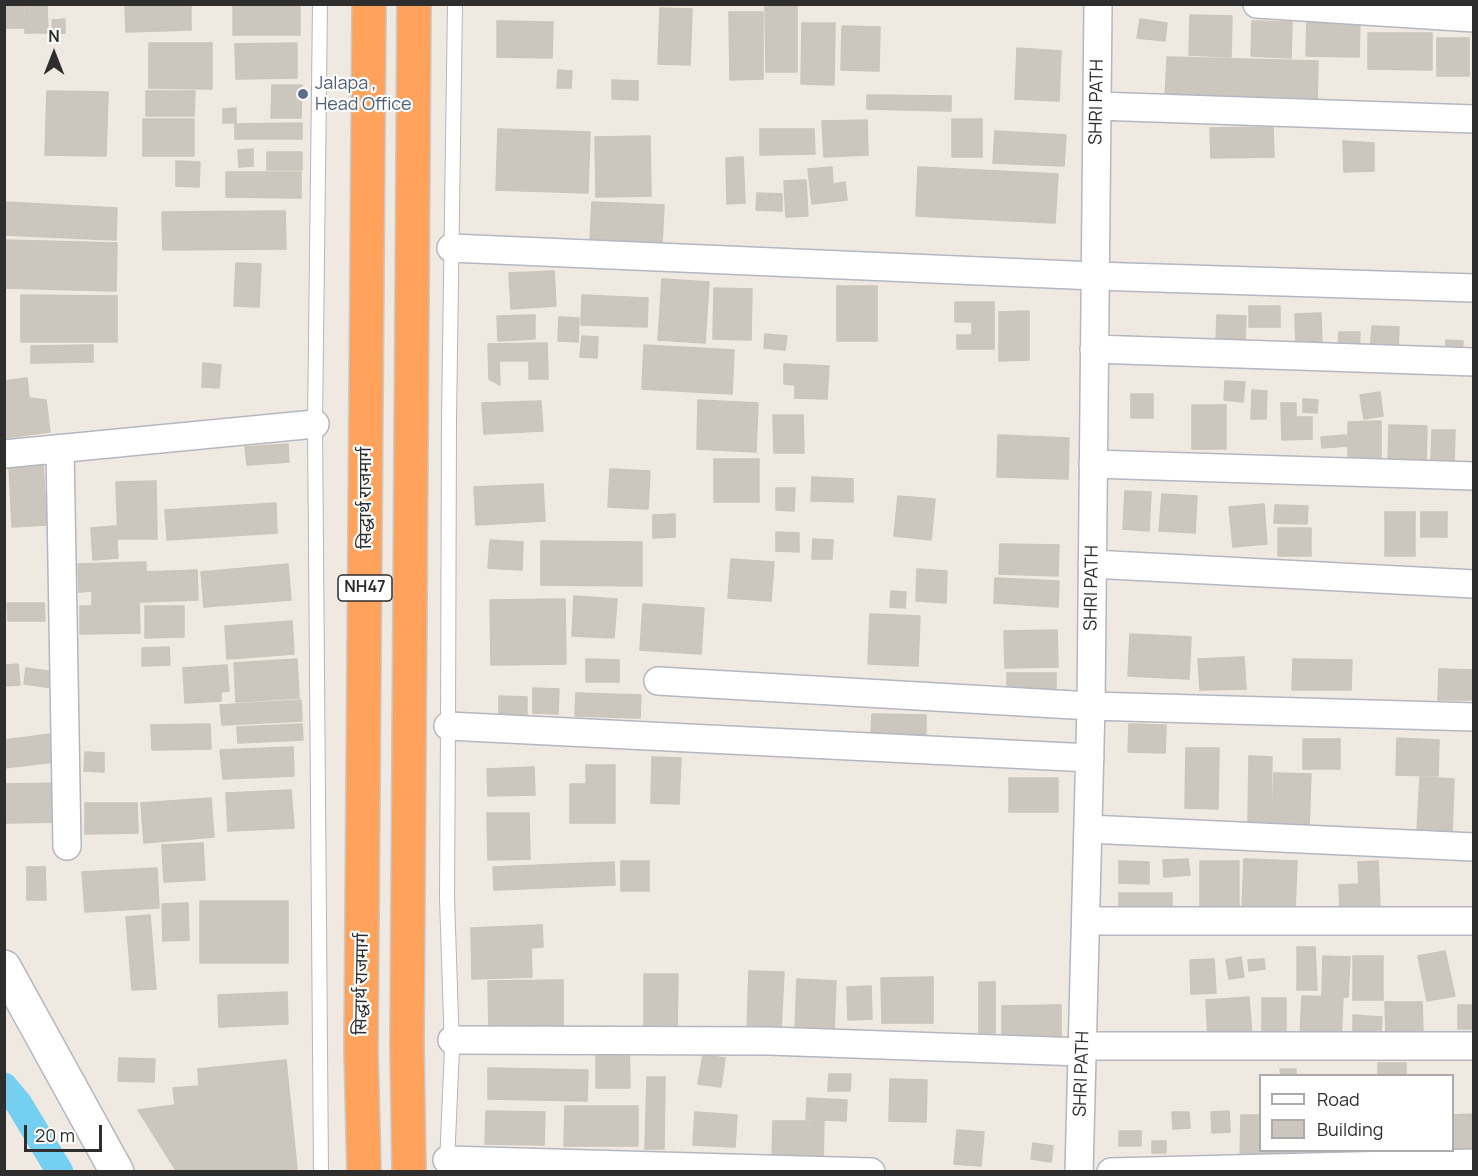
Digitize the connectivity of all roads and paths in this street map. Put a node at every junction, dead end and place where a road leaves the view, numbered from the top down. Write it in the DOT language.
graph roads {
  1 [pos="320,4"];
  2 [pos="369,4"];
  3 [pos="414,4"];
  4 [pos="455,4"];
  5 [pos="1098,4"];
  6 [pos="1257,4"];
  7 [pos="1473,18"];
  8 [pos="1097,106"];
  9 [pos="1473,119"];
  10 [pos="451,248"];
  11 [pos="1095,276"];
  12 [pos="1473,288"];
  13 [pos="1094,349"];
  14 [pos="1473,362"];
  15 [pos="315,424"];
  16 [pos="60,449"];
  17 [pos="4,454"];
  18 [pos="1093,464"];
  19 [pos="1473,476"];
  20 [pos="1092,564"];
  21 [pos="1473,584"];
  22 [pos="658,681"];
  23 [pos="1091,706"];
  24 [pos="1473,717"];
  25 [pos="448,726"];
  26 [pos="1090,758"];
  27 [pos="1088,829"];
  28 [pos="67,846"];
  29 [pos="1473,847"];
  30 [pos="1086,921"];
  31 [pos="1473,921"];
  32 [pos="4,967"];
  33 [pos="452,1040"];
  34 [pos="1473,1046"];
  35 [pos="1082,1049"];
  36 [pos="1473,1163"];
  37 [pos="447,1166"];
  38 [pos="117,1172"];
  39 [pos="321,1172"];
  40 [pos="364,1172"];
  41 [pos="409,1172"];
  42 [pos="871,1172"];
  43 [pos="1079,1172"];
  44 [pos="1111,1172"];
  1 -- 15 [label="lane"];
  2 -- 40 [label="highway, सिद्धार्थ राजमार्ग / NH47"];
  3 -- 41 [label="highway, NH47"];
  4 -- 10 [label="lane"];
  5 -- 8 [label="street, SHRI PATH"];
  6 -- 7 [label="street"];
  8 -- 9 [label="street"];
  8 -- 11 [label="street, SHRI PATH"];
  10 -- 11 [label="street"];
  10 -- 25 [label="lane"];
  11 -- 12 [label="street"];
  11 -- 13 [label="street, SHRI PATH"];
  13 -- 14 [label="street"];
  13 -- 18 [label="street, SHRI PATH"];
  15 -- 16 [label="street"];
  15 -- 39 [label="lane"];
  16 -- 17 [label="street"];
  16 -- 28 [label="street"];
  18 -- 19 [label="street"];
  18 -- 20 [label="street, SHRI PATH"];
  20 -- 21 [label="street"];
  20 -- 23 [label="street, SHRI PATH"];
  22 -- 23 [label="street"];
  23 -- 24 [label="street"];
  23 -- 26 [label="street, SHRI PATH"];
  25 -- 26 [label="street"];
  25 -- 33 [label="lane"];
  26 -- 27 [label="street, SHRI PATH"];
  27 -- 29 [label="street"];
  27 -- 30 [label="street, SHRI PATH"];
  30 -- 31 [label="street"];
  30 -- 35 [label="street, SHRI PATH"];
  32 -- 38 [label="street"];
  33 -- 35 [label="street"];
  33 -- 37 [label="lane"];
  34 -- 35 [label="street"];
  35 -- 43 [label="street, SHRI PATH"];
  36 -- 44 [label="street"];
  37 -- 42 [label="street"];
}
